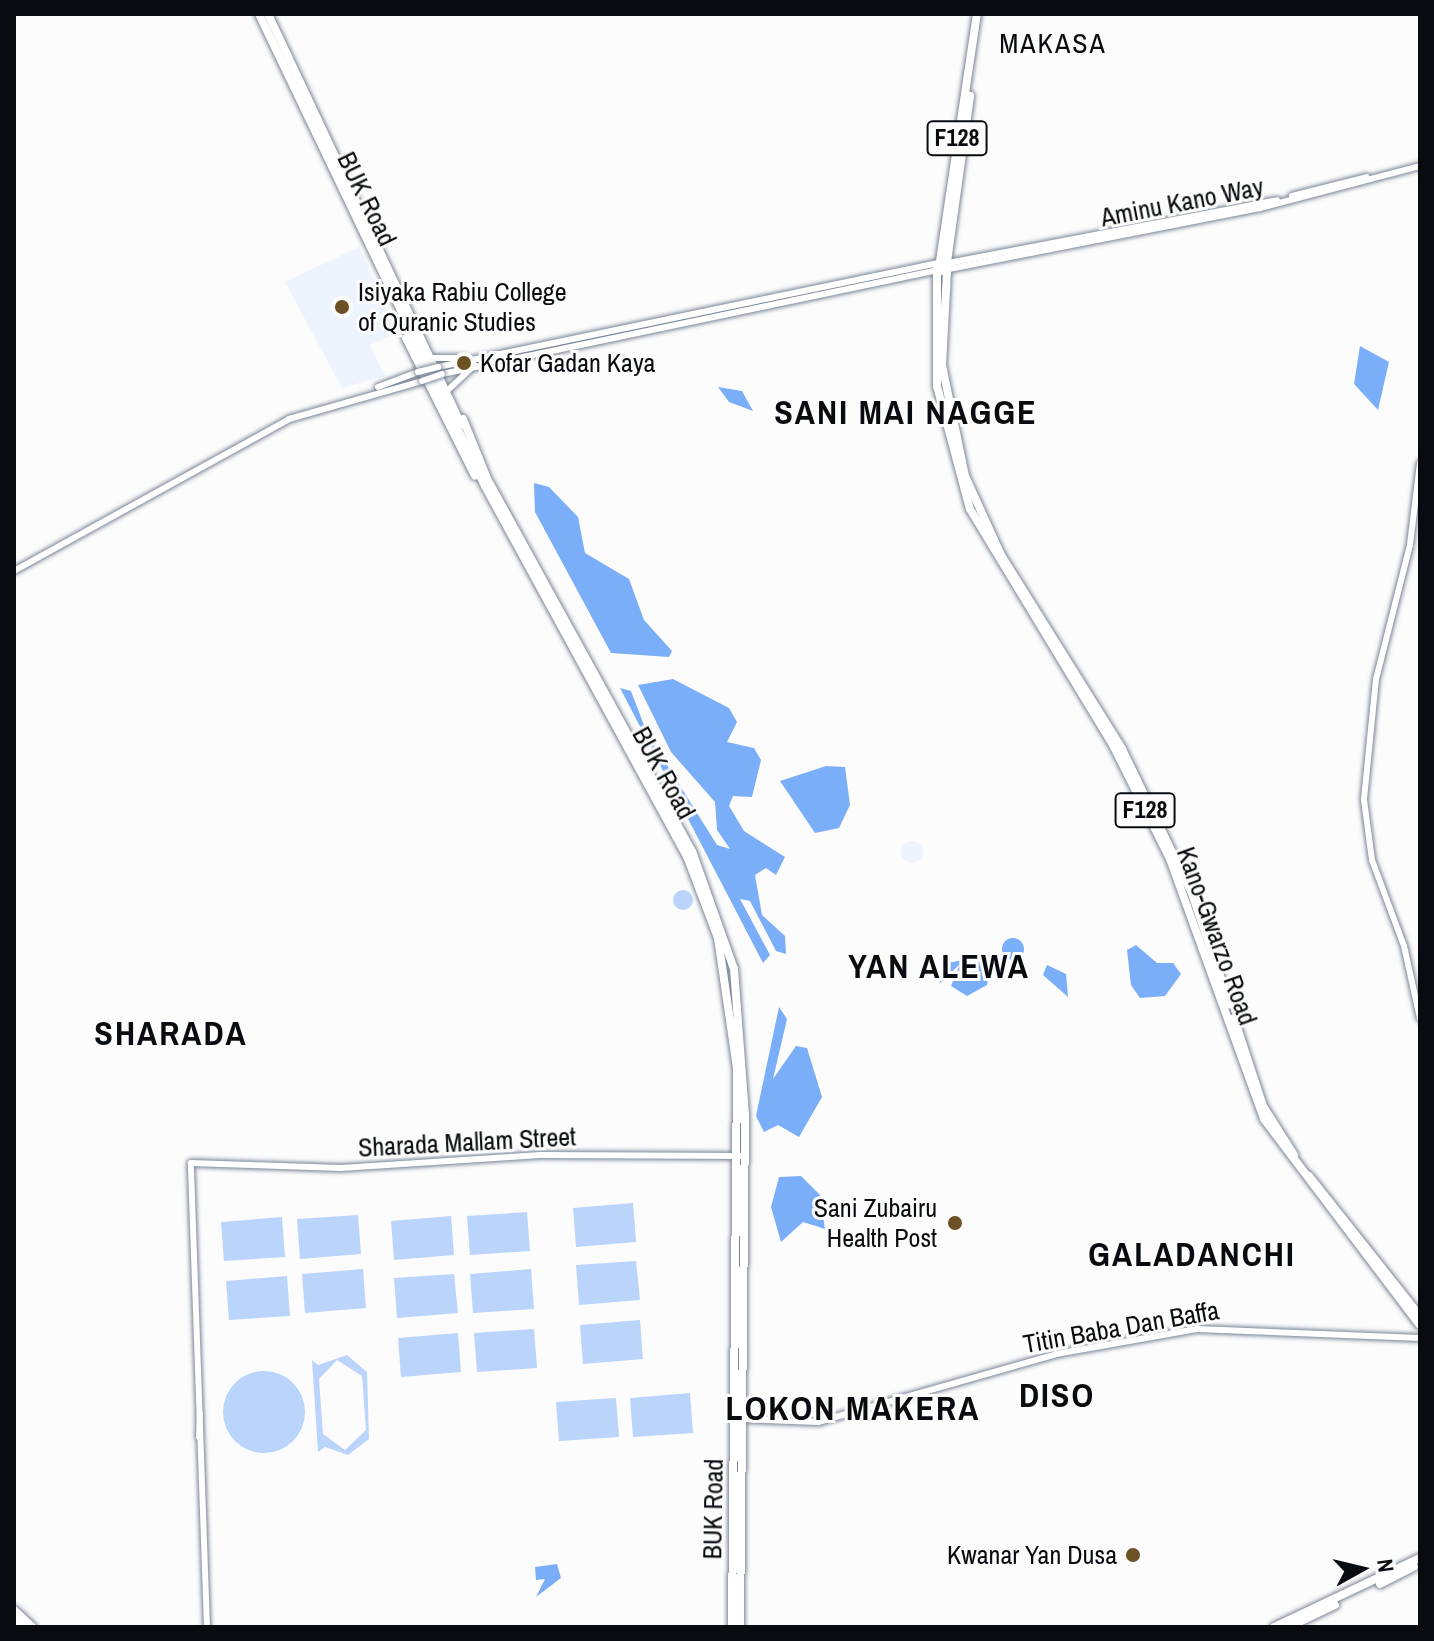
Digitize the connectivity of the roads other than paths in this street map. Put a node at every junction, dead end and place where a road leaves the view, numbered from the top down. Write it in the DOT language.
graph roads {
  1 [pos="259,14"];
  2 [pos="268,14"];
  3 [pos="979,14"];
  4 [pos="1420,164"];
  5 [pos="375,246"];
  6 [pos="373,257"];
  7 [pos="943,266"];
  8 [pos="433,358"];
  9 [pos="474,362"];
  10 [pos="440,371"];
  11 [pos="420,376"];
  12 [pos="449,389"];
  13 [pos="1420,463"];
  14 [pos="487,484"];
  15 [pos="14,569"];
  16 [pos="1420,1018"];
  17 [pos="741,1157"];
  18 [pos="1364,1252"];
  19 [pos="1420,1316"];
  20 [pos="1420,1325"];
  21 [pos="1420,1338"];
  22 [pos="738,1419"];
  23 [pos="1420,1561"];
  24 [pos="14,1610"];
  25 [pos="14,1619"];
  26 [pos="23,1627"];
  27 [pos="32,1627"];
  28 [pos="207,1627"];
  29 [pos="732,1627"];
  30 [pos="740,1627"];
  31 [pos="1274,1627"];
  32 [pos="1289,1627"];
  1 -- 6 [label="main road, BUK Road"];
  2 -- 5 [label="main road, BUK Road"];
  3 -- 7 [label="main road, Kano-Gwarzo Road / F128"];
  4 -- 7 [label="main road, Aminu Kano Way"];
  5 -- 8 [label="main road"];
  5 -- 14 [label="main road, BUK Road"];
  6 -- 11 [label="main road"];
  6 -- 14 [label="main road, BUK Road"];
  7 -- 9 [label="main road, Aminu Kano Way"];
  7 -- 18 [label="main road, Kano-Gwarzo Road / F128"];
  8 -- 9 [label="main road"];
  8 -- 10 [label="main road"];
  9 -- 10 [label="main road"];
  9 -- 12 [label="main road"];
  10 -- 11 [label="main road, bridge"];
  10 -- 12 [label="main road"];
  11 -- 14 [label="main road"];
  11 -- 15 [label="main road"];
  12 -- 14 [label="main road"];
  13 -- 16 [label="main road"];
  14 -- 17 [label="main road, BUK Road"];
  17 -- 22 [label="main road, BUK Road"];
  17 -- 28 [label="main road, Sharada Mallam Street"];
  18 -- 19 [label="main road, Kano-Gwarzo Road / F128"];
  18 -- 20 [label="main road, Kano-Gwarzo Road / F128"];
  21 -- 22 [label="main road, Titin Baba Dan Baffa"];
  22 -- 29 [label="main road, BUK Road"];
  22 -- 30 [label="main road, BUK Road"];
  23 -- 31 [label="main road"];
  23 -- 32 [label="main road"];
  24 -- 27 [label="main road"];
  25 -- 26 [label="main road"];
}
